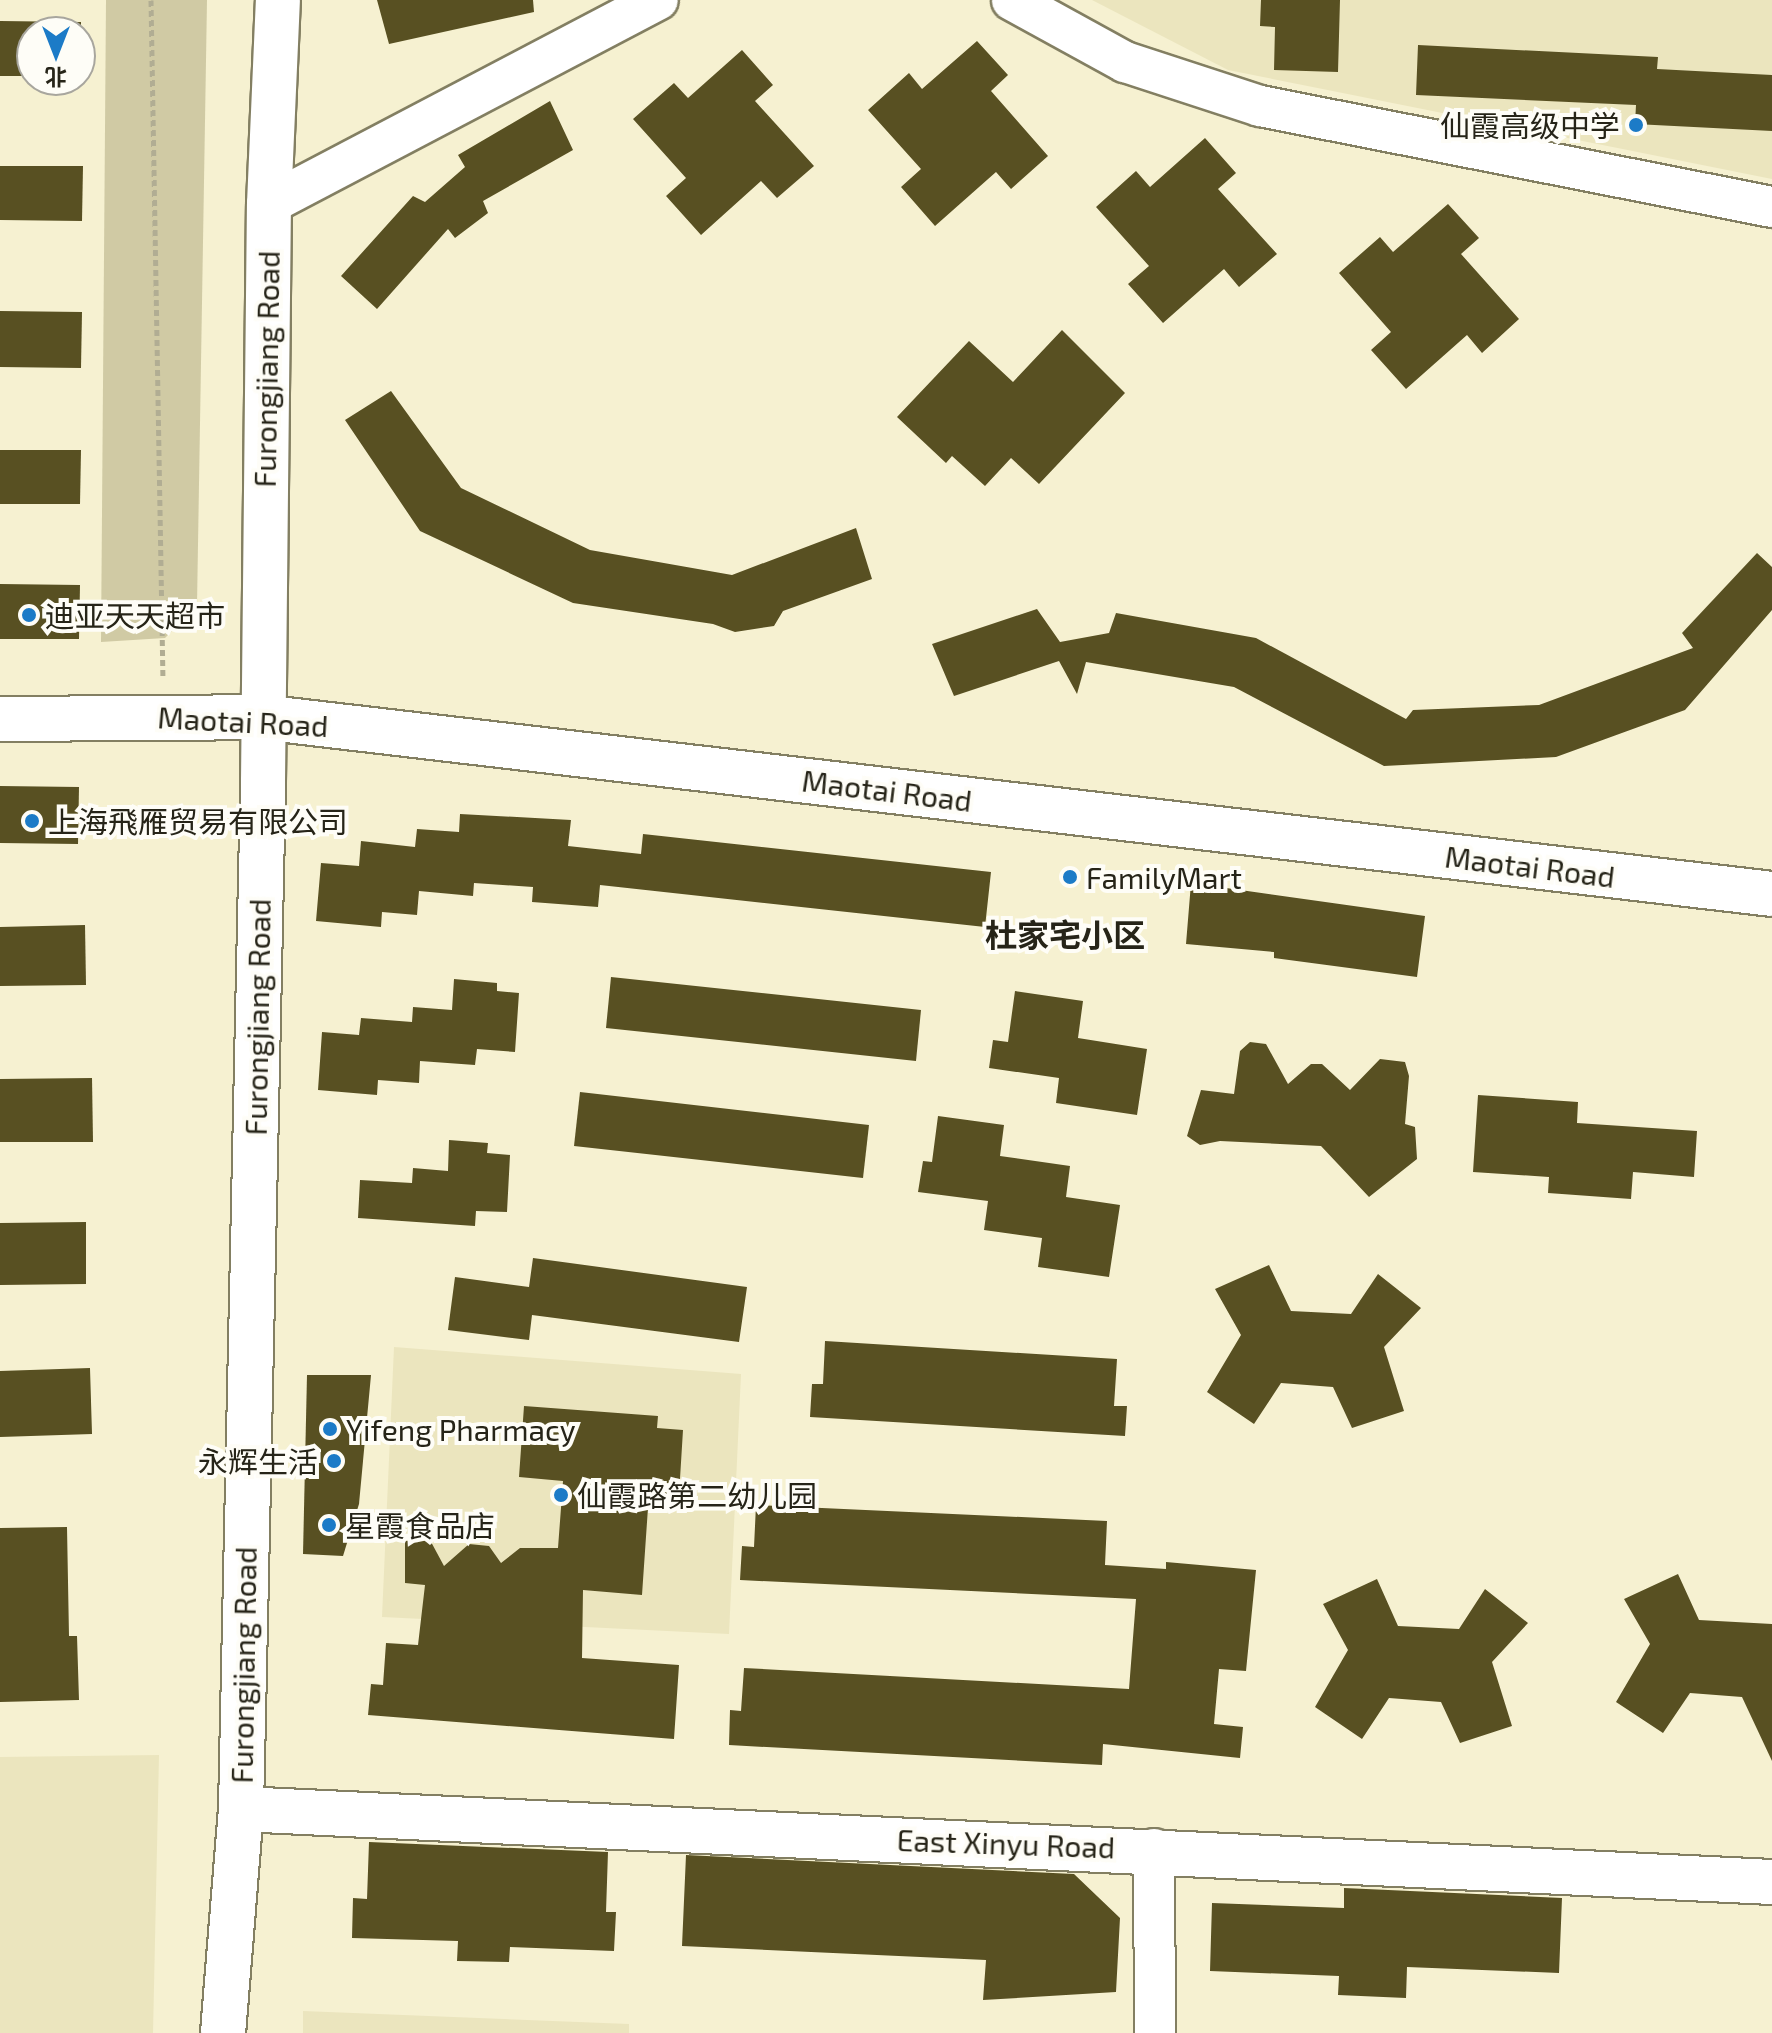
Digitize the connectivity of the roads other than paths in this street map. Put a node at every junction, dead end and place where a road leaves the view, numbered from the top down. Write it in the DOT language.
graph roads {
  1 [pos="278,0"];
  2 [pos="658,0"];
  3 [pos="1012,0"];
  4 [pos="269,204"];
  5 [pos="1772,207"];
  6 [pos="261,717"];
  7 [pos="0,719"];
  8 [pos="1772,894"];
  9 [pos="241,1809"];
  10 [pos="1154,1849"];
  11 [pos="1772,1882"];
  12 [pos="223,2033"];
  13 [pos="1155,2033"];
  1 -- 4 [label="street, Furongjiang Road"];
  2 -- 4 [label="street"];
  3 -- 5 [label="street"];
  4 -- 6 [label="street, Furongjiang Road"];
  6 -- 7 [label="street, Maotai Road"];
  6 -- 8 [label="street, Maotai Road"];
  6 -- 9 [label="street, Furongjiang Road"];
  9 -- 10 [label="street, East Xinyu Road"];
  9 -- 12 [label="street, Furongjiang Road"];
  10 -- 11 [label="street, East Xinyu Road"];
  10 -- 13 [label="street"];
}
